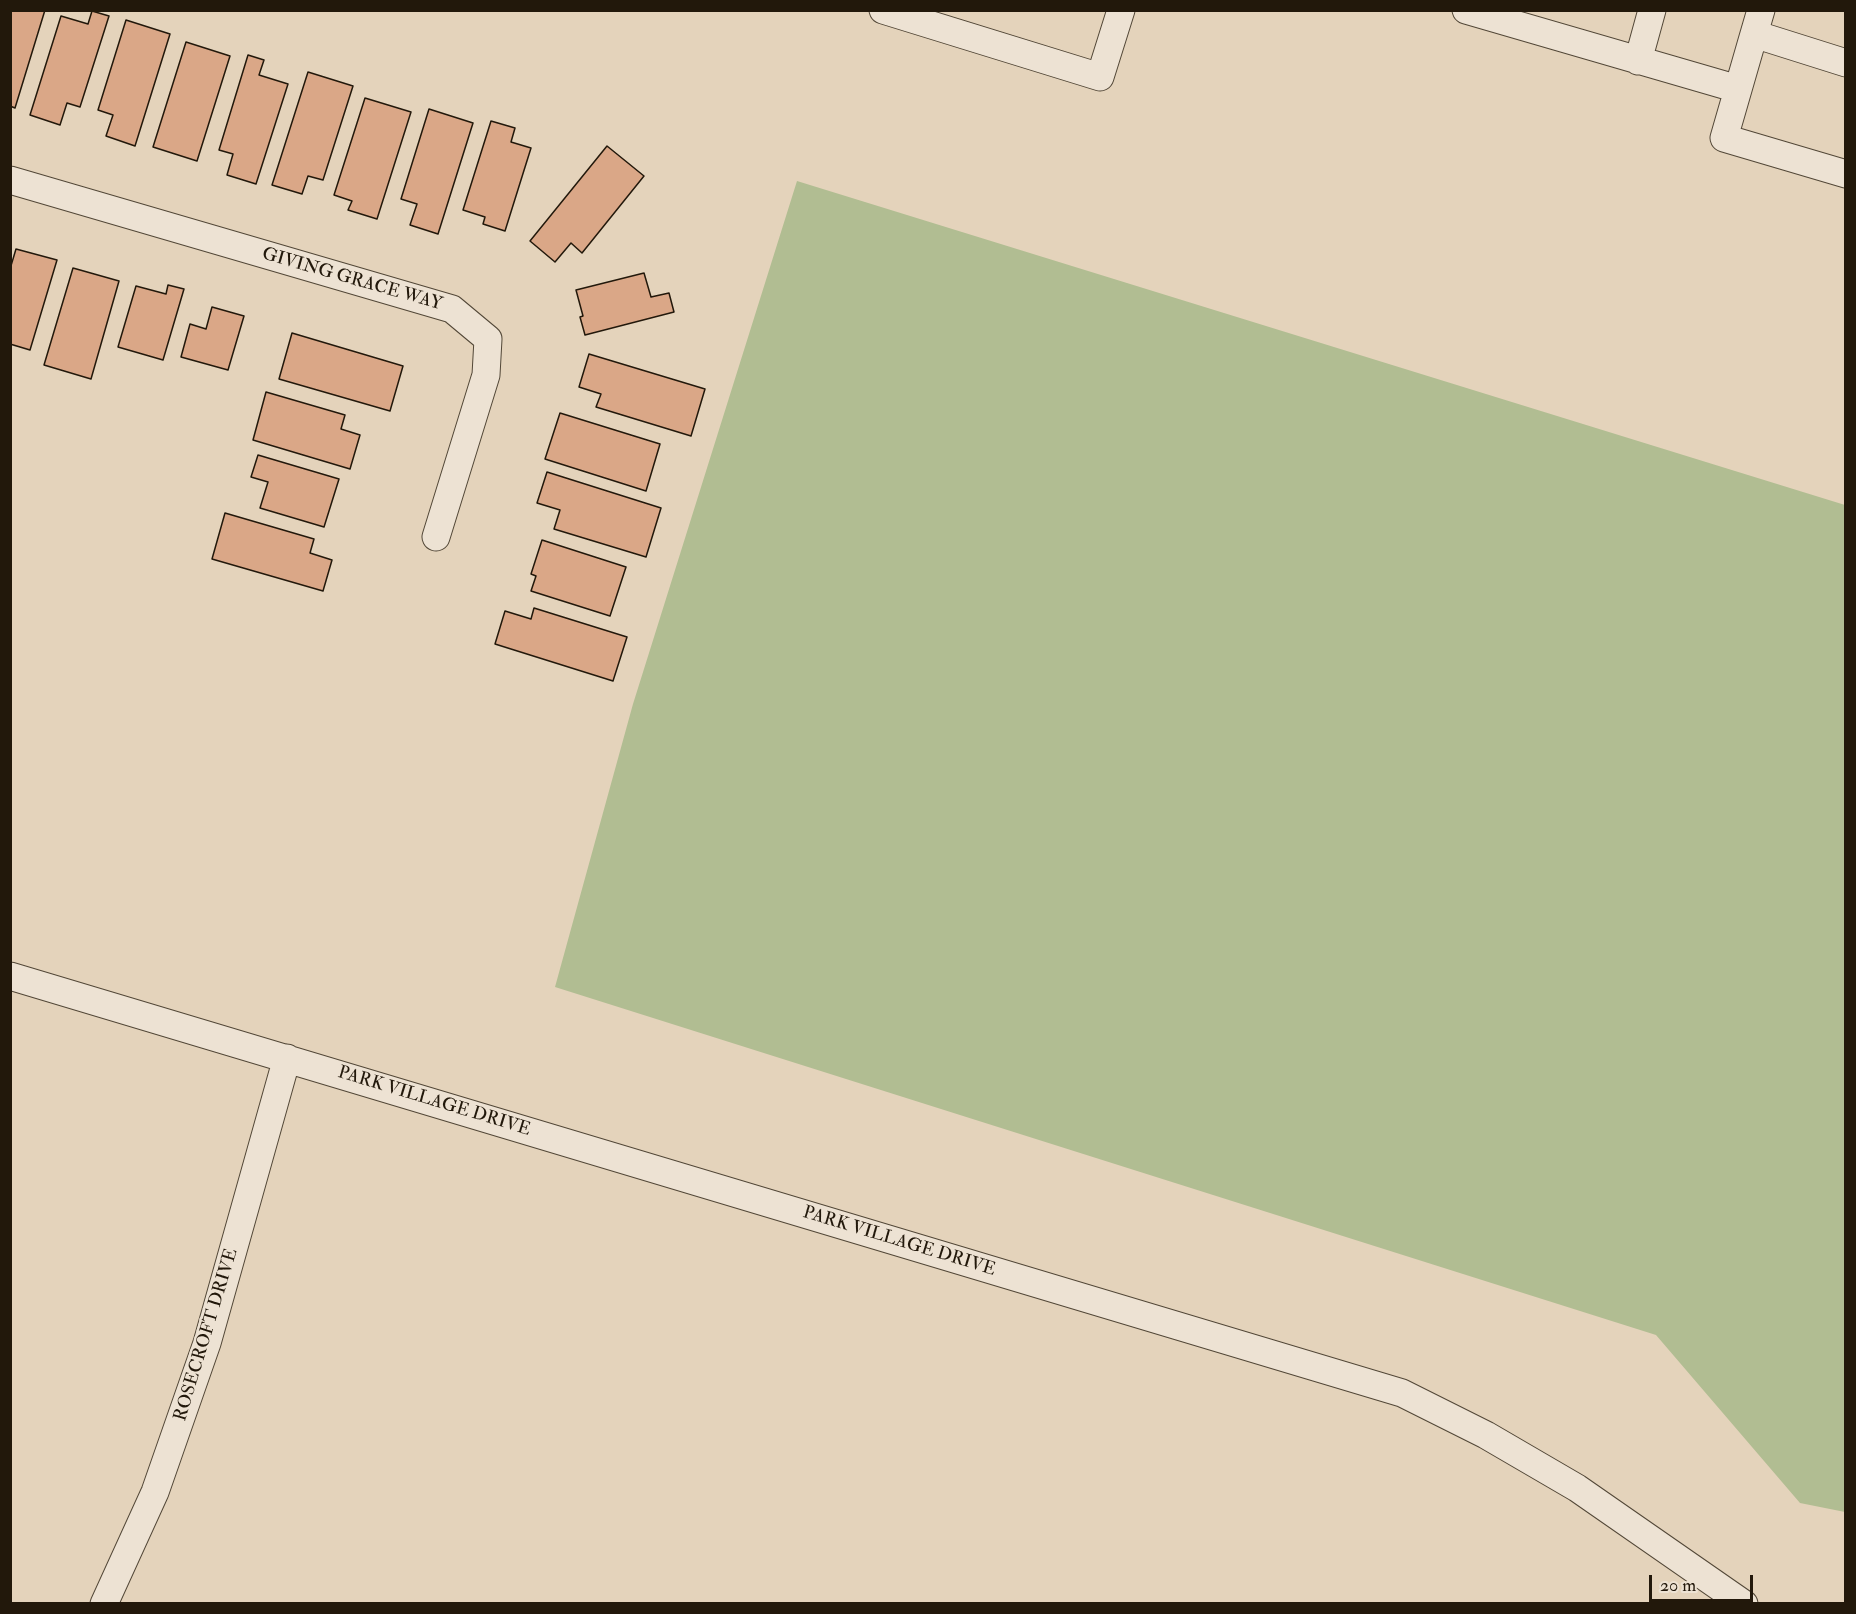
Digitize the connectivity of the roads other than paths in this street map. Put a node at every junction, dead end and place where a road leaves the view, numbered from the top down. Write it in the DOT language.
graph roads {
  1 [pos="883,10"];
  2 [pos="1120,10"];
  3 [pos="1466,10"];
  4 [pos="1652,10"];
  5 [pos="1757,22"];
  6 [pos="1638,60"];
  7 [pos="1845,63"];
  8 [pos="1738,89"];
  9 [pos="1845,174"];
  10 [pos="10,180"];
  11 [pos="436,537"];
  12 [pos="10,976"];
  13 [pos="287,1058"];
  14 [pos="104,1604"];
  15 [pos="1744,1604"];
  1 -- 2 [label="street"];
  3 -- 6 [label="street"];
  4 -- 6 [label="street"];
  5 -- 7 [label="street"];
  5 -- 8 [label="street"];
  6 -- 8 [label="street"];
  8 -- 9 [label="street"];
  10 -- 11 [label="street, GIVING GRACE WAY"];
  12 -- 13 [label="street, PARK VILLAGE DRIVE"];
  13 -- 14 [label="street, ROSECROFT DRIVE"];
  13 -- 15 [label="street, PARK VILLAGE DRIVE"];
}
